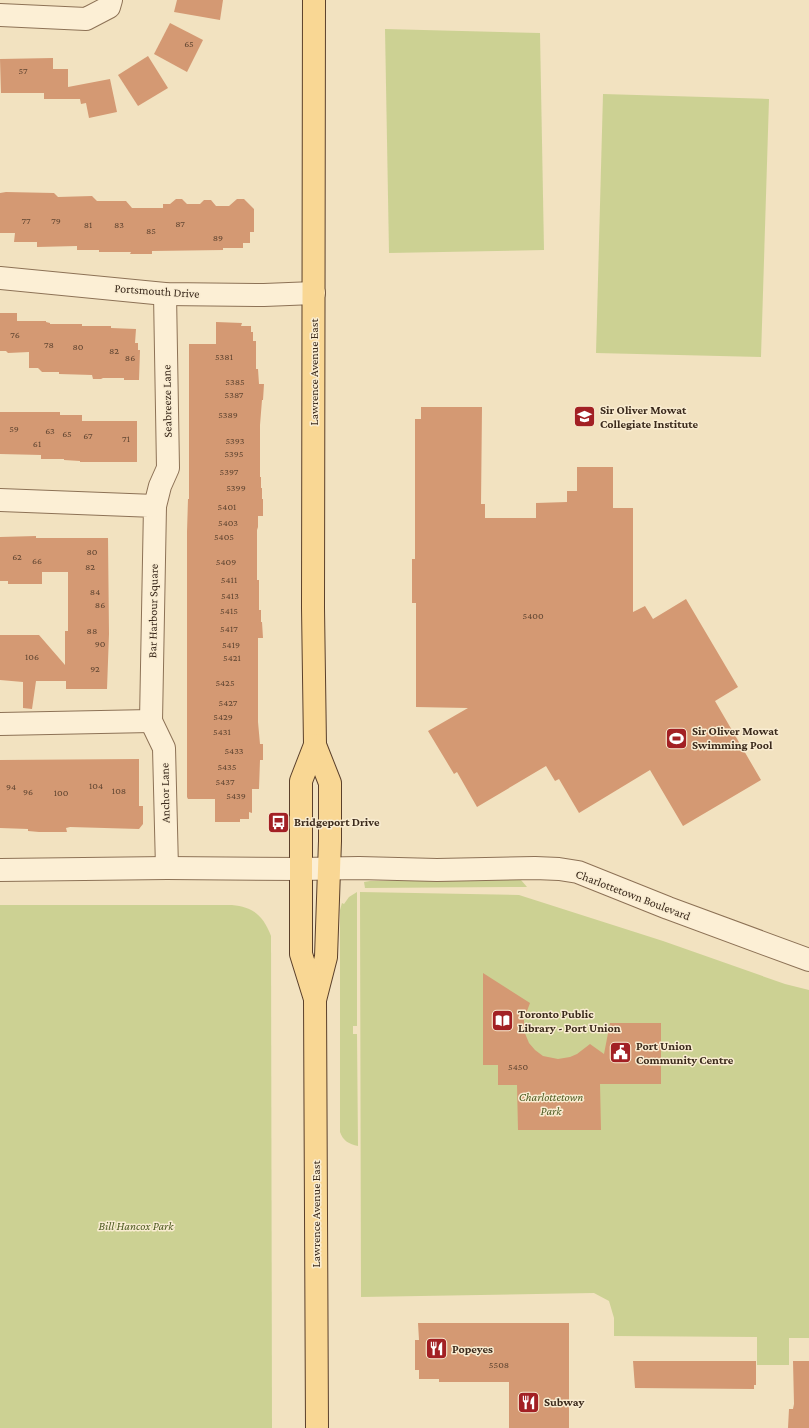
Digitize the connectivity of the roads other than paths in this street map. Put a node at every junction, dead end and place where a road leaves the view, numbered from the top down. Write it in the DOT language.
graph roads {
  1 [pos="111,0"];
  2 [pos="314,0"];
  3 [pos="0,15"];
  4 [pos="0,278"];
  5 [pos="314,293"];
  6 [pos="165,294"];
  7 [pos="0,500"];
  8 [pos="154,506"];
  9 [pos="151,721"];
  10 [pos="0,724"];
  11 [pos="315,745"];
  12 [pos="167,868"];
  13 [pos="329,868"];
  14 [pos="301,869"];
  15 [pos="0,870"];
  16 [pos="809,960"];
  17 [pos="315,1000"];
  18 [pos="316,1428"];
  1 -- 3 [label="street"];
  2 -- 5 [label="main road, Lawrence Avenue East"];
  4 -- 6 [label="street, Portsmouth Drive"];
  5 -- 6 [label="street, Portsmouth Drive"];
  5 -- 11 [label="main road, Lawrence Avenue East"];
  6 -- 8 [label="street, Seabreeze Lane"];
  7 -- 8 [label="street"];
  8 -- 9 [label="street, Bar Harbour Square"];
  9 -- 10 [label="street"];
  9 -- 12 [label="street, Anchor Lane"];
  11 -- 13 [label="main road, Lawrence Avenue East"];
  11 -- 14 [label="main road, Lawrence Avenue East"];
  12 -- 14 [label="street"];
  12 -- 15 [label="street"];
  13 -- 14 [label="street"];
  13 -- 16 [label="street, Charlottetown Boulevard"];
  13 -- 17 [label="main road, Lawrence Avenue East"];
  14 -- 17 [label="main road, Lawrence Avenue East"];
  17 -- 18 [label="main road, Lawrence Avenue East"];
}
